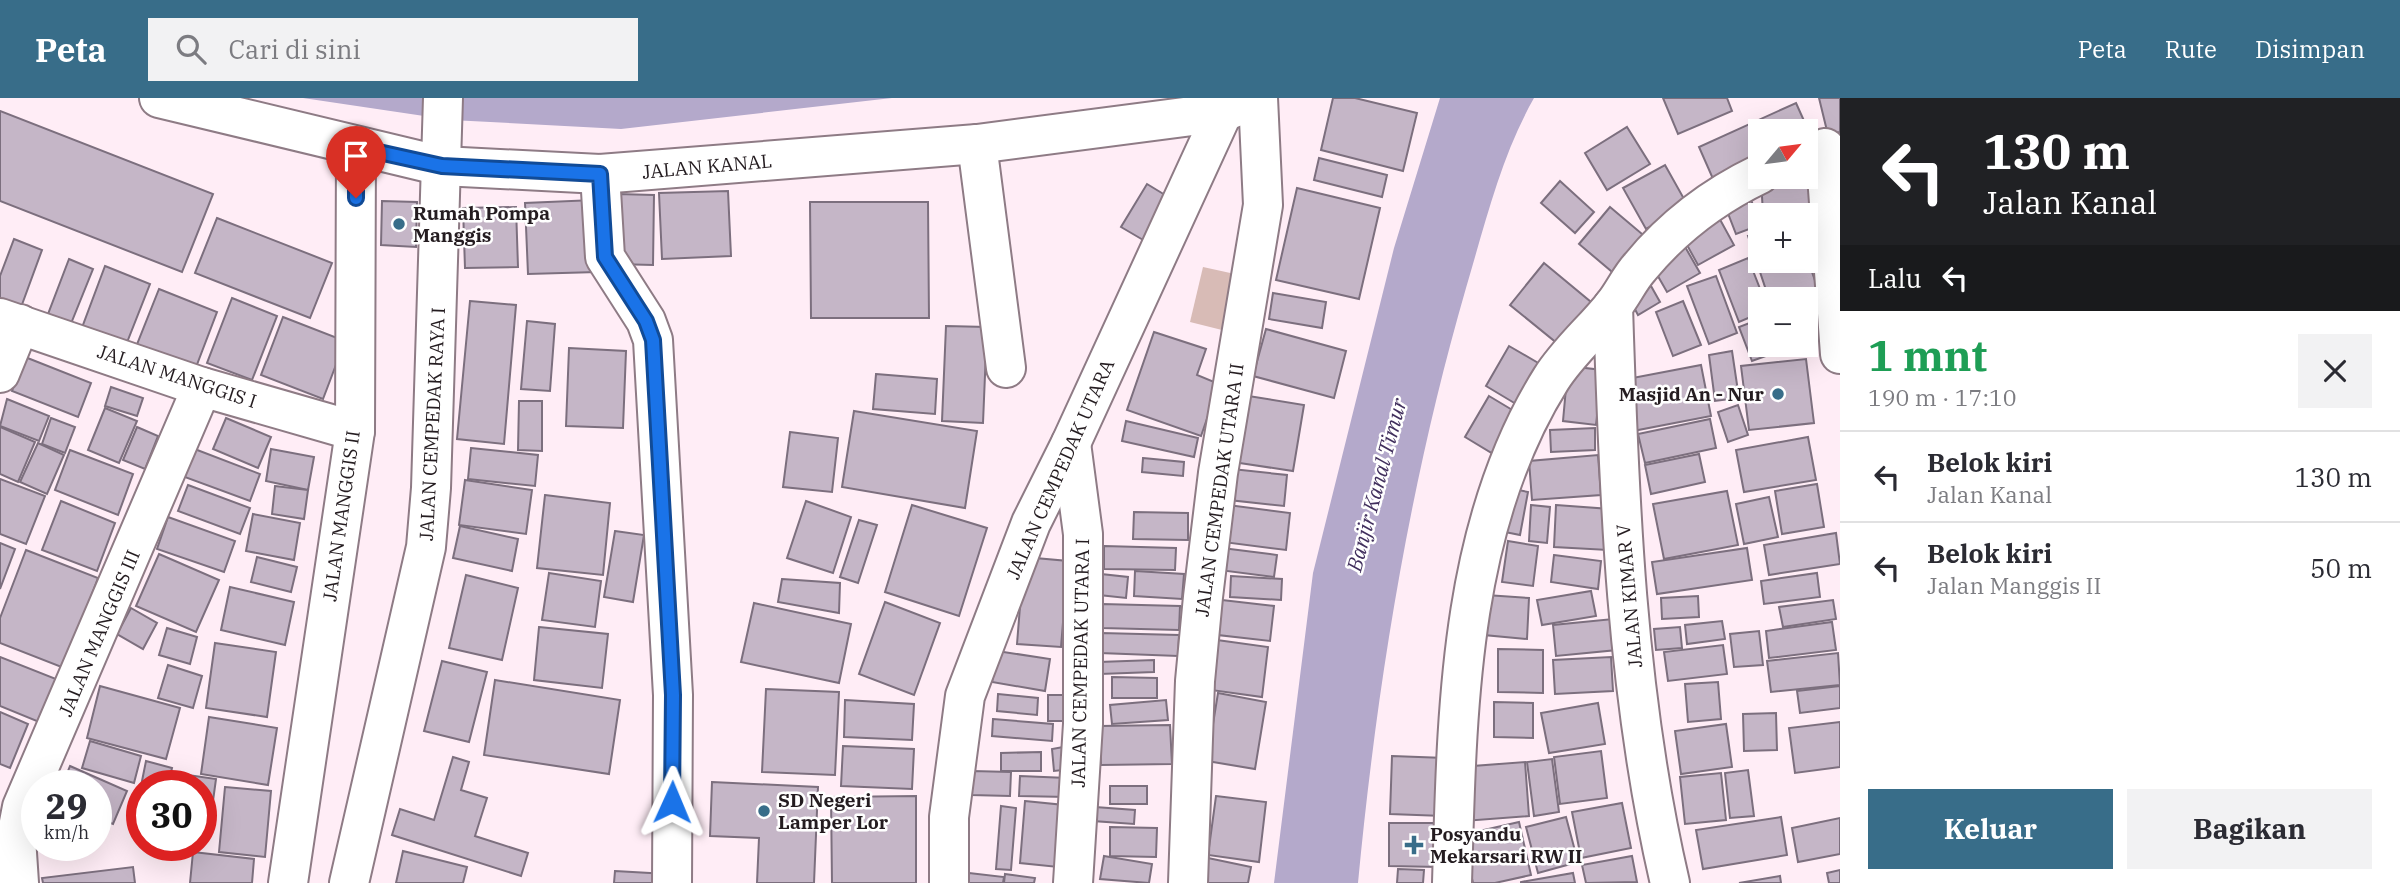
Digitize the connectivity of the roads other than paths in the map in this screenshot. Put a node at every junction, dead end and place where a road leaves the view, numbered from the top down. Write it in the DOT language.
graph roads {
  1 [pos="159,98"];
  2 [pos="1246,103"];
  3 [pos="442,133"];
  4 [pos="976,144"];
  5 [pos="356,147"];
  6 [pos="1824,149"];
  7 [pos="600,174"];
  8 [pos="1748,180"];
  9 [pos="1613,306"];
  10 [pos="10,321"];
  11 [pos="1840,355"];
  12 [pos="1006,368"];
  13 [pos="0,373"];
  14 [pos="202,387"];
  15 [pos="355,431"];
  16 [pos="1071,443"];
  17 [pos="19,883"];
  18 [pos="288,883"];
  19 [pos="349,883"];
  20 [pos="672,883"];
  21 [pos="949,883"];
  22 [pos="1073,883"];
  23 [pos="1188,883"];
  24 [pos="1452,883"];
  25 [pos="1670,883"];
  1 -- 5 [label="street, JALAN KANAL"];
  2 -- 4 [label="street, JALAN KANAL"];
  2 -- 16 [label="street, JALAN CEMPEDAK UTARA"];
  2 -- 23 [label="street, JALAN CEMPEDAK UTARA II"];
  3 -- 5 [label="street, JALAN KANAL"];
  3 -- 7 [label="street, JALAN KANAL"];
  3 -- 19 [label="street, JALAN CEMPEDAK RAYA I"];
  4 -- 7 [label="street, JALAN KANAL"];
  4 -- 12 [label="street"];
  5 -- 15 [label="street, JALAN MANGGIS II"];
  6 -- 11 [label="street"];
  7 -- 20 [label="street"];
  8 -- 9 [label="street"];
  9 -- 24 [label="street"];
  9 -- 25 [label="street, JALAN KIMAR V"];
  10 -- 13 [label="street"];
  10 -- 14 [label="street, JALAN MANGGIS I"];
  14 -- 15 [label="street, JALAN MANGGIS I"];
  14 -- 17 [label="street, JALAN MANGGIS III"];
  15 -- 18 [label="street, JALAN MANGGIS II"];
  16 -- 21 [label="street, JALAN CEMPEDAK UTARA"];
  16 -- 22 [label="street, JALAN CEMPEDAK UTARA I"];
}
